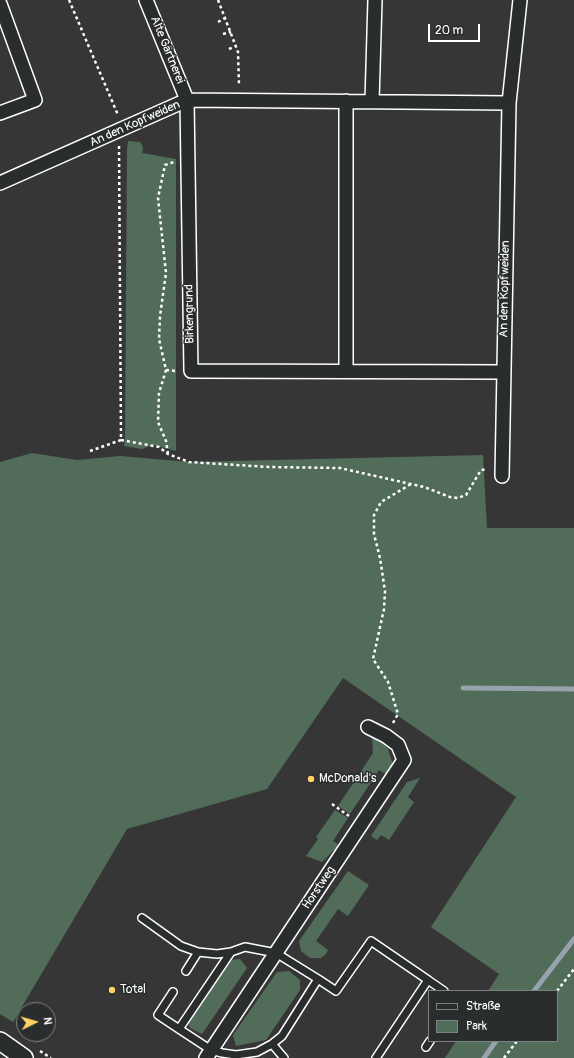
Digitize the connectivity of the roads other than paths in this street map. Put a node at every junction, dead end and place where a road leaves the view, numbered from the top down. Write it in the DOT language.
graph roads {
  1 [pos="146,0"];
  2 [pos="375,0"];
  3 [pos="520,0"];
  4 [pos="0,4"];
  5 [pos="187,100"];
  6 [pos="346,101"];
  7 [pos="372,101"];
  8 [pos="509,103"];
  9 [pos="0,113"];
  10 [pos="0,183"];
  11 [pos="346,371"];
  12 [pos="504,372"];
  13 [pos="502,472"];
  14 [pos="368,728"];
  15 [pos="142,918"];
  16 [pos="198,952"];
  17 [pos="231,952"];
  18 [pos="276,953"];
  19 [pos="186,971"];
  20 [pos="318,979"];
  21 [pos="428,980"];
  22 [pos="443,990"];
  23 [pos="173,992"];
  24 [pos="179,1029"];
  25 [pos="0,1041"];
  26 [pos="272,1044"];
  27 [pos="208,1054"];
  28 [pos="259,1055"];
  29 [pos="24,1058"];
  30 [pos="284,1058"];
  31 [pos="376,1058"];
  1 -- 5 [label="street, Alte Gärtnerei"];
  2 -- 7 [label="street"];
  3 -- 8 [label="street, An den Kopfweiden"];
  4 -- 9 [label="street"];
  5 -- 6 [label="street, An den Kopfweiden"];
  5 -- 10 [label="street, An den Kopfweiden"];
  5 -- 11 [label="street, Birkengrund"];
  6 -- 7 [label="street, An den Kopfweiden"];
  6 -- 11 [label="street"];
  7 -- 8 [label="street, An den Kopfweiden"];
  8 -- 12 [label="street, An den Kopfweiden"];
  11 -- 12 [label="street, Birkengrund"];
  12 -- 13 [label="street, An den Kopfweiden"];
  14 -- 18 [label="street, Horstweg"];
  15 -- 16 [label="lane"];
  16 -- 17 [label="lane"];
  16 -- 19 [label="lane"];
  17 -- 18 [label="lane"];
  17 -- 24 [label="lane"];
  18 -- 20 [label="lane"];
  18 -- 27 [label="street, Horstweg"];
  20 -- 21 [label="lane"];
  20 -- 26 [label="lane"];
  21 -- 22 [label="lane"];
  21 -- 31 [label="lane"];
  23 -- 24 [label="lane"];
  24 -- 27 [label="lane"];
  25 -- 29 [label="street"];
  26 -- 28 [label="lane"];
  26 -- 30 [label="lane"];
  27 -- 28 [label="lane"];
}
